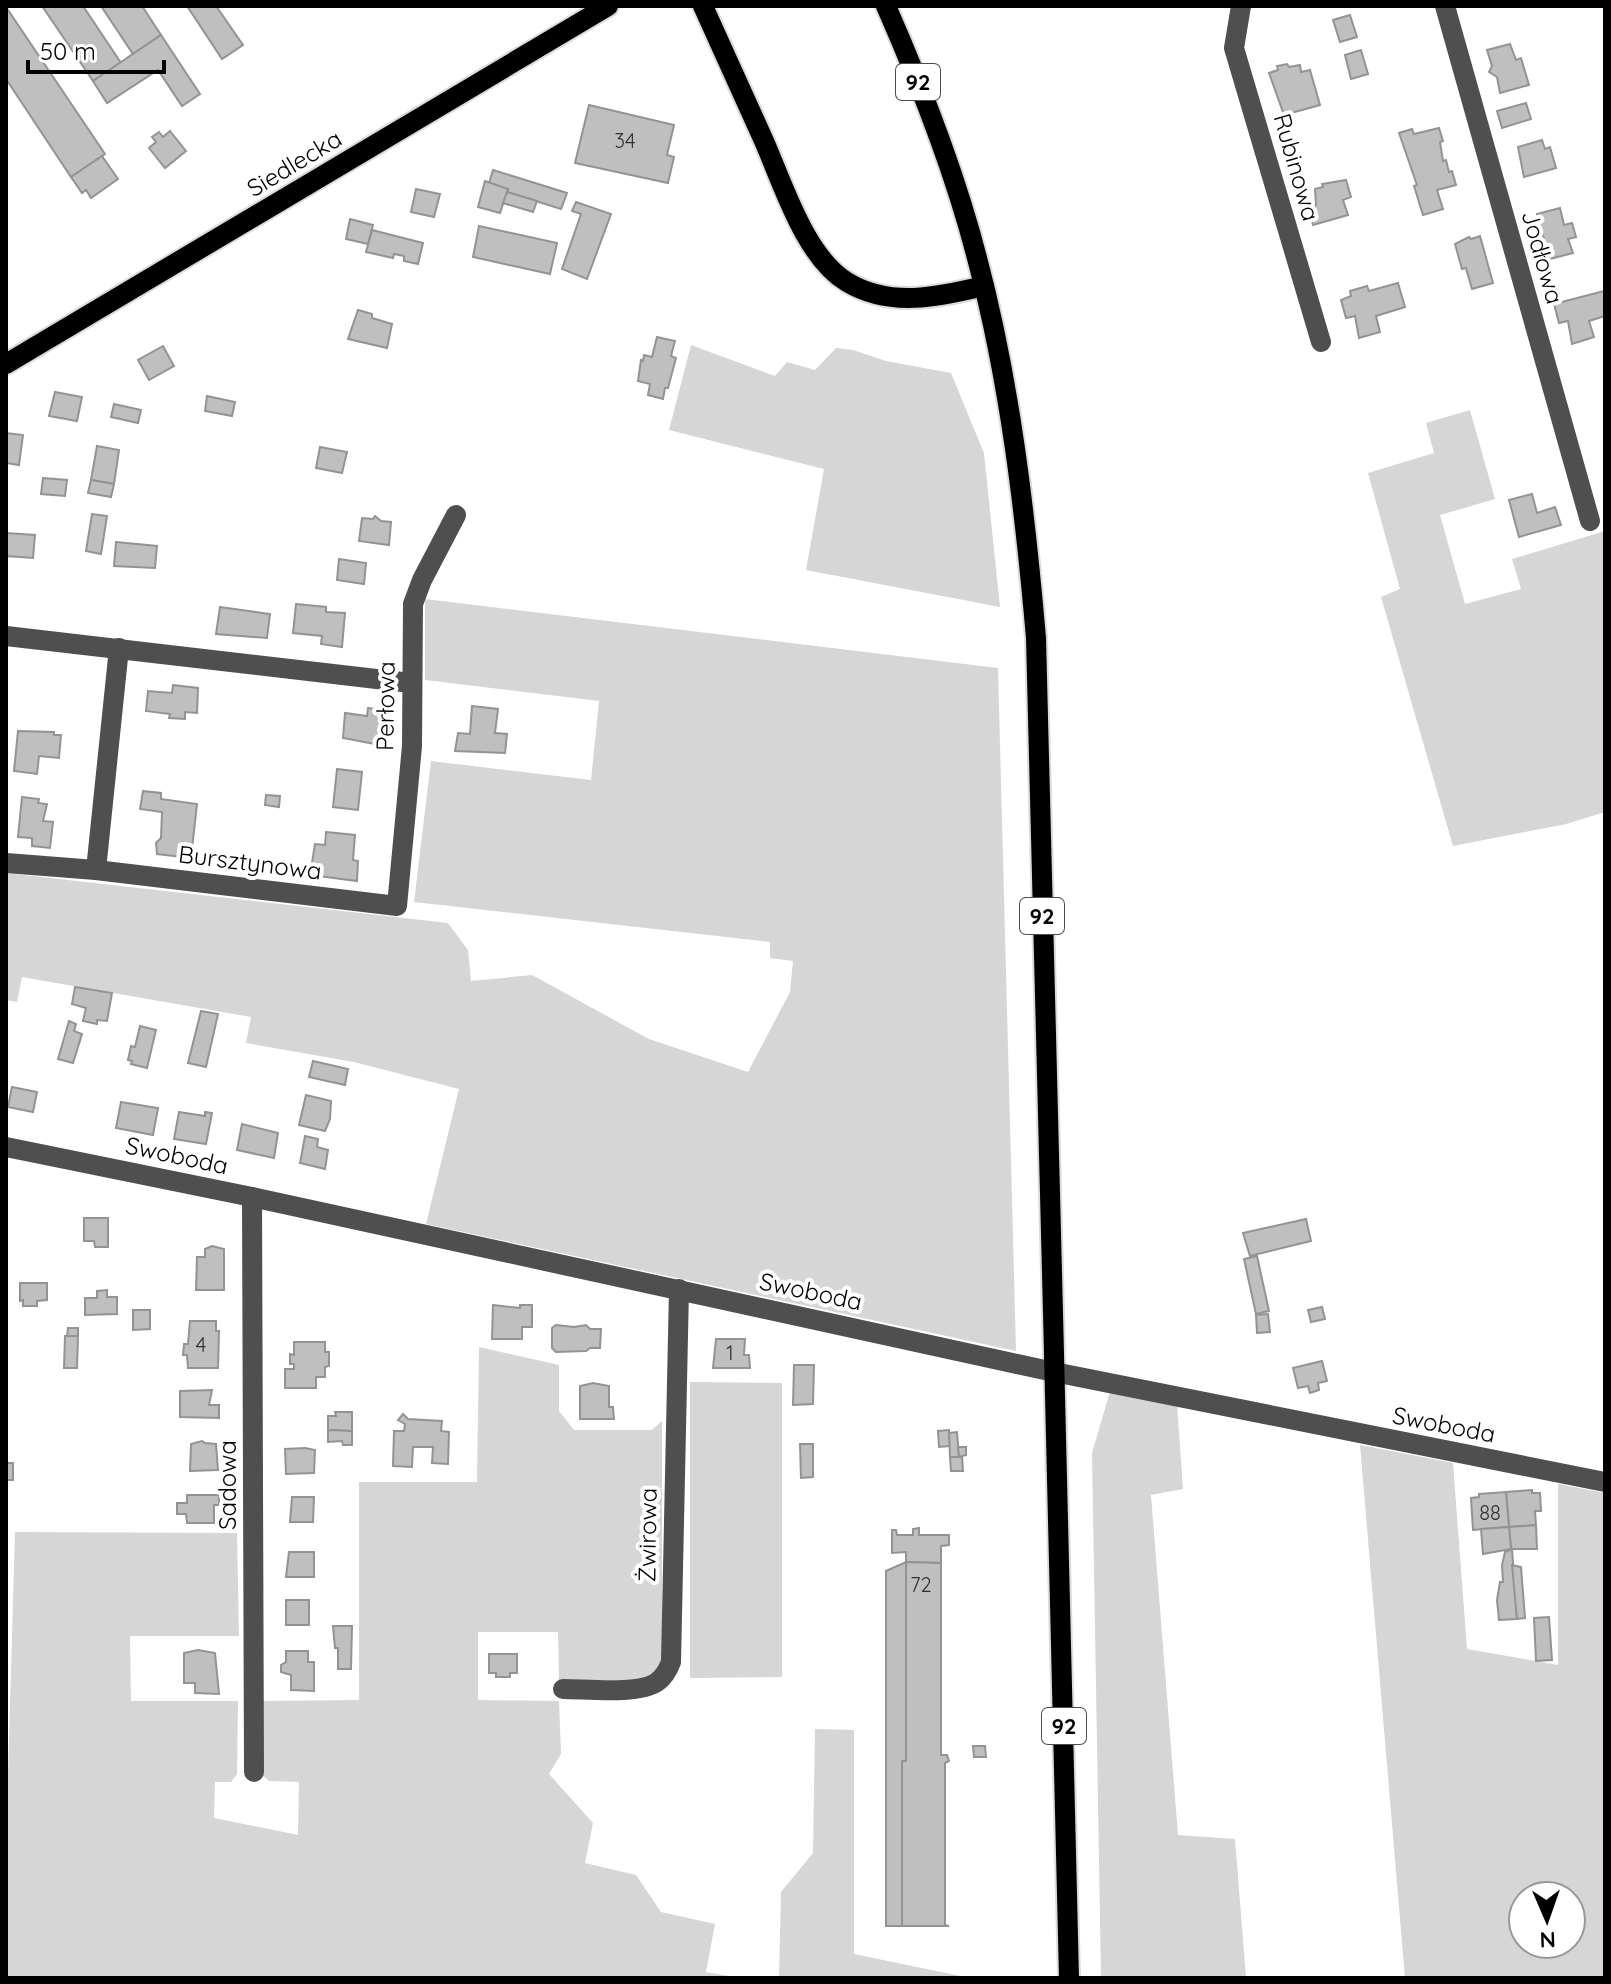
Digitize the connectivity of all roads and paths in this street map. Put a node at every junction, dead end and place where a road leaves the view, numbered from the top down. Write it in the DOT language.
graph roads {
  1 [pos="608,6"];
  2 [pos="703,6"];
  3 [pos="886,6"];
  4 [pos="1241,6"];
  5 [pos="1445,6"];
  6 [pos="984,286"];
  7 [pos="1321,342"];
  8 [pos="6,364"];
  9 [pos="456,515"];
  10 [pos="1590,521"];
  11 [pos="6,636"];
  12 [pos="119,648"];
  13 [pos="411,683"];
  14 [pos="6,863"];
  15 [pos="96,870"];
  16 [pos="397,906"];
  17 [pos="6,1147"];
  18 [pos="252,1197"];
  19 [pos="679,1289"];
  20 [pos="1054,1372"];
  21 [pos="1605,1482"];
  22 [pos="563,1689"];
  23 [pos="254,1772"];
  24 [pos="1069,1978"];
  1 -- 8 [label="main road, Siedlecka"];
  2 -- 6 [label="main road"];
  3 -- 6 [label="main road, 92"];
  4 -- 7 [label="street, Rubinowa"];
  5 -- 10 [label="street, Jodłowa"];
  6 -- 20 [label="main road, 92"];
  9 -- 13 [label="street, Perłowa"];
  11 -- 12 [label="street"];
  12 -- 13 [label="street"];
  12 -- 15 [label="street"];
  13 -- 16 [label="street, Perłowa"];
  14 -- 15 [label="street, Bursztynowa"];
  15 -- 16 [label="street, Bursztynowa"];
  17 -- 18 [label="street, Swoboda"];
  18 -- 19 [label="street, Swoboda"];
  18 -- 23 [label="street, Sadowa"];
  19 -- 20 [label="street, Swoboda"];
  19 -- 22 [label="street, Żwirowa"];
  20 -- 21 [label="street, Swoboda"];
  20 -- 24 [label="main road, 92"];
}
